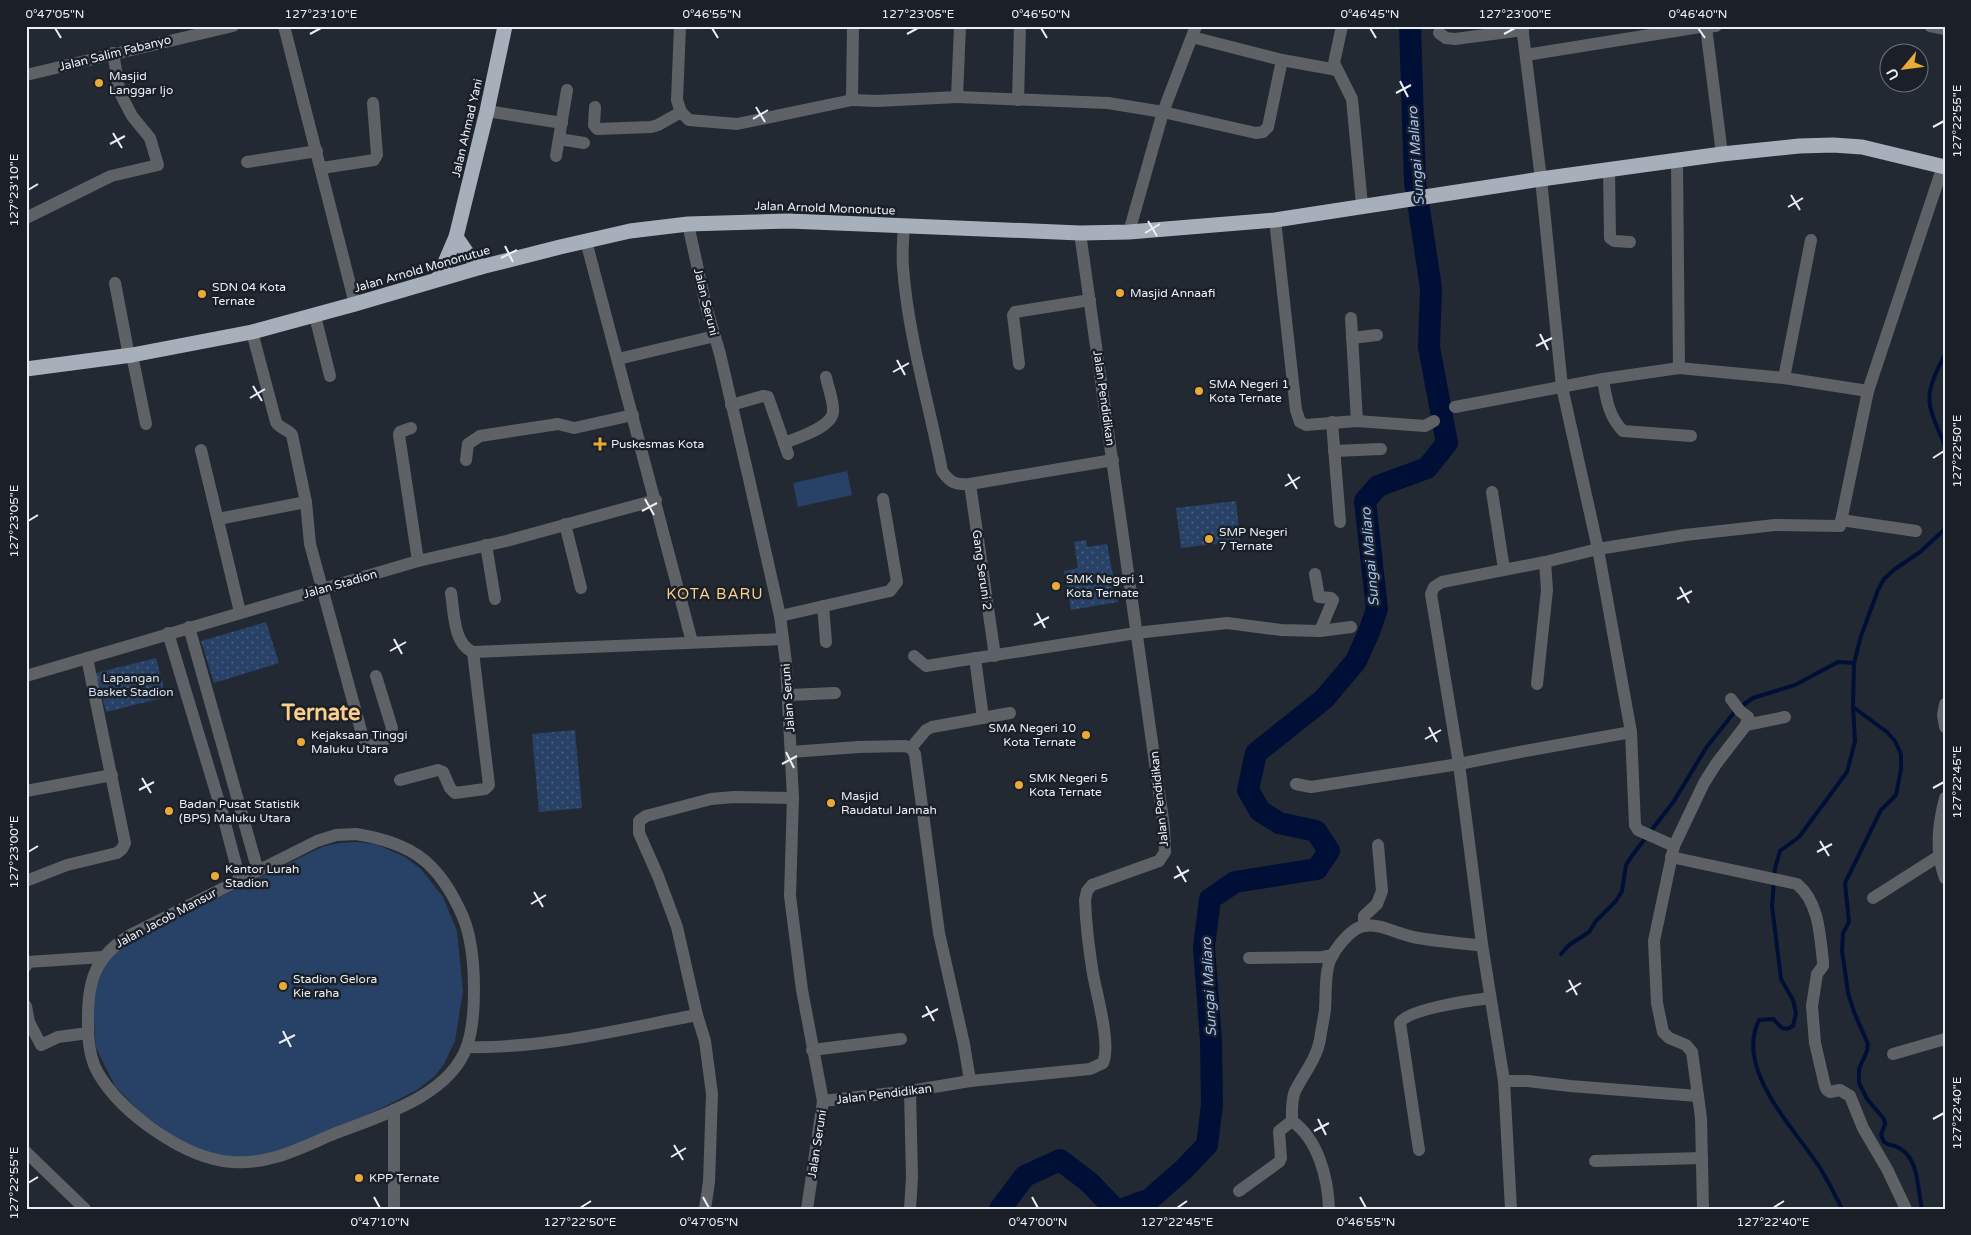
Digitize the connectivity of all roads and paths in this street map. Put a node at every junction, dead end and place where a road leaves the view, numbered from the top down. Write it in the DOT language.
graph roads {
  1 [pos="233,26"];
  2 [pos="284,26"];
  3 [pos="504,26"];
  4 [pos="680,26"];
  5 [pos="853,26"];
  6 [pos="960,26"];
  7 [pos="1020,26"];
  8 [pos="1342,26"];
  9 [pos="1930,26"];
  10 [pos="1710,27"];
  11 [pos="1523,28"];
  12 [pos="1945,29"];
  13 [pos="179,32"];
  14 [pos="1194,32"];
  15 [pos="1439,33"];
  16 [pos="113,54"];
  17 [pos="1526,55"];
  18 [pos="1282,60"];
  19 [pos="1336,70"];
  20 [pos="26,75"];
  21 [pos="567,90"];
  22 [pos="956,97"];
  23 [pos="852,100"];
  24 [pos="1018,100"];
  25 [pos="373,103"];
  26 [pos="595,108"];
  27 [pos="487,111"];
  28 [pos="681,112"];
  29 [pos="1163,112"];
  30 [pos="562,123"];
  31 [pos="559,139"];
  32 [pos="584,143"];
  33 [pos="317,151"];
  34 [pos="1722,154"];
  35 [pos="556,156"];
  36 [pos="1677,161"];
  37 [pos="247,162"];
  38 [pos="1944,166"];
  39 [pos="322,168"];
  40 [pos="1609,170"];
  41 [pos="1541,179"];
  42 [pos="1362,205"];
  43 [pos="26,218"];
  44 [pos="1275,220"];
  45 [pos="688,224"];
  46 [pos="904,225"];
  47 [pos="1129,232"];
  48 [pos="1080,233"];
  49 [pos="456,237"];
  50 [pos="1811,240"];
  51 [pos="586,241"];
  52 [pos="1630,242"];
  53 [pos="481,267"];
  54 [pos="438,279"];
  55 [pos="115,283"];
  56 [pos="1090,300"];
  57 [pos="355,304"];
  58 [pos="315,316"];
  59 [pos="1351,318"];
  60 [pos="252,332"];
  61 [pos="715,336"];
  62 [pos="1377,336"];
  63 [pos="1352,338"];
  64 [pos="130,355"];
  65 [pos="618,360"];
  66 [pos="1019,364"];
  67 [pos="1679,368"];
  68 [pos="26,369"];
  69 [pos="330,376"];
  70 [pos="826,377"];
  71 [pos="1784,378"];
  72 [pos="1603,379"];
  73 [pos="1562,387"];
  74 [pos="1868,391"];
  75 [pos="731,404"];
  76 [pos="1455,407"];
  77 [pos="633,415"];
  78 [pos="1357,421"];
  79 [pos="1434,421"];
  80 [pos="1332,422"];
  81 [pos="146,424"];
  82 [pos="411,428"];
  83 [pos="1691,436"];
  84 [pos="1381,449"];
  85 [pos="201,450"];
  86 [pos="1334,451"];
  87 [pos="466,460"];
  88 [pos="1113,460"];
  89 [pos="970,484"];
  90 [pos="1492,492"];
  91 [pos="883,499"];
  92 [pos="656,500"];
  93 [pos="306,502"];
  94 [pos="218,519"];
  95 [pos="1842,520"];
  96 [pos="1340,522"];
  97 [pos="565,524"];
  98 [pos="1916,531"];
  99 [pos="486,545"];
  100 [pos="1598,549"];
  101 [pos="418,561"];
  102 [pos="1545,562"];
  103 [pos="1504,569"];
  104 [pos="1315,574"];
  105 [pos="581,588"];
  106 [pos="321,589"];
  107 [pos="451,593"];
  108 [pos="495,599"];
  109 [pos="823,606"];
  110 [pos="240,612"];
  111 [pos="780,616"];
  112 [pos="189,627"];
  113 [pos="1351,627"];
  114 [pos="1320,631"];
  115 [pos="168,633"];
  116 [pos="1136,633"];
  117 [pos="783,639"];
  118 [pos="692,642"];
  119 [pos="826,642"];
  120 [pos="473,652"];
  121 [pos="914,656"];
  122 [pos="994,656"];
  123 [pos="87,658"];
  124 [pos="975,658"];
  125 [pos="30,671"];
  126 [pos="376,676"];
  127 [pos="1537,684"];
  128 [pos="835,693"];
  129 [pos="789,695"];
  130 [pos="1731,700"];
  131 [pos="1945,704"];
  132 [pos="1010,714"];
  133 [pos="1786,717"];
  134 [pos="983,718"];
  135 [pos="1746,725"];
  136 [pos="1945,727"];
  137 [pos="1632,732"];
  138 [pos="911,748"];
  139 [pos="791,752"];
  140 [pos="1459,764"];
  141 [pos="112,775"];
  142 [pos="400,780"];
  143 [pos="1296,784"];
  144 [pos="26,791"];
  145 [pos="793,798"];
  146 [pos="1945,798"];
  147 [pos="1378,845"];
  148 [pos="1672,852"];
  149 [pos="1939,856"];
  150 [pos="258,871"];
  151 [pos="1945,878"];
  152 [pos="240,880"];
  153 [pos="26,881"];
  154 [pos="1873,898"];
  155 [pos="1364,926"];
  156 [pos="1482,944"];
  157 [pos="1333,955"];
  158 [pos="103,957"];
  159 [pos="1249,958"];
  160 [pos="26,966"];
  161 [pos="1490,998"];
  162 [pos="26,1006"];
  163 [pos="697,1015"];
  164 [pos="88,1033"];
  165 [pos="901,1039"];
  166 [pos="1945,1039"];
  167 [pos="467,1047"];
  168 [pos="812,1050"];
  169 [pos="1894,1054"];
  170 [pos="970,1081"];
  171 [pos="1504,1081"];
  172 [pos="910,1091"];
  173 [pos="1698,1096"];
  174 [pos="823,1102"];
  175 [pos="394,1110"];
  176 [pos="1292,1121"];
  177 [pos="1419,1150"];
  178 [pos="26,1152"];
  179 [pos="1702,1158"];
  180 [pos="1595,1161"];
  181 [pos="1239,1191"];
  182 [pos="85,1209"];
  183 [pos="394,1209"];
  184 [pos="705,1209"];
  185 [pos="807,1209"];
  186 [pos="910,1209"];
  187 [pos="1329,1209"];
  188 [pos="1511,1209"];
  189 [pos="1703,1209"];
  190 [pos="1906,1209"];
  1 -- 13 [label="street, Jalan Salim Fabanyo"];
  2 -- 33 [label="street"];
  3 -- 27 [label="highway, Jalan Ahmad Yani"];
  4 -- 28 [label="street"];
  5 -- 23 [label="street"];
  6 -- 22 [label="street"];
  7 -- 24 [label="street"];
  8 -- 19 [label="street"];
  9 -- 12 [label="street"];
  10 -- 17 [label="street"];
  10 -- 34 [label="street"];
  11 -- 15 [label="street"];
  11 -- 17 [label="street"];
  13 -- 16 [label="street, Jalan Salim Fabanyo"];
  14 -- 18 [label="street"];
  14 -- 29 [label="street"];
  16 -- 20 [label="street, Jalan Salim Fabanyo"];
  16 -- 43 [label="street"];
  17 -- 41 [label="street"];
  18 -- 19 [label="street"];
  18 -- 29 [label="street"];
  19 -- 42 [label="street"];
  21 -- 30 [label="street"];
  22 -- 23 [label="street"];
  22 -- 24 [label="street"];
  23 -- 28 [label="street"];
  24 -- 29 [label="street"];
  25 -- 39 [label="street"];
  26 -- 28 [label="street"];
  27 -- 30 [label="street"];
  27 -- 49 [label="highway, Jalan Ahmad Yani"];
  29 -- 47 [label="street"];
  30 -- 31 [label="street"];
  31 -- 32 [label="street"];
  31 -- 35 [label="street"];
  33 -- 37 [label="street"];
  33 -- 39 [label="street"];
  34 -- 36 [label="highway, Jalan Arnold Mononutue"];
  34 -- 38 [label="highway, Jalan Arnold Mononutue"];
  36 -- 40 [label="highway, Jalan Arnold Mononutue"];
  36 -- 67 [label="street"];
  38 -- 74 [label="street"];
  39 -- 57 [label="street"];
  40 -- 41 [label="highway, Jalan Arnold Mononutue"];
  40 -- 52 [label="street"];
  41 -- 42 [label="highway, Jalan Arnold Mononutue"];
  41 -- 73 [label="street"];
  42 -- 44 [label="highway, Jalan Arnold Mononutue"];
  44 -- 47 [label="highway, Jalan Arnold Mononutue"];
  44 -- 80 [label="street"];
  45 -- 46 [label="highway, Jalan Arnold Mononutue"];
  45 -- 51 [label="highway, Jalan Arnold Mononutue"];
  45 -- 61 [label="street, Jalan Seruni"];
  46 -- 48 [label="highway, Jalan Arnold Mononutue"];
  46 -- 89 [label="street"];
  47 -- 48 [label="highway, Jalan Arnold Mononutue"];
  48 -- 56 [label="street, Jalan Pendidikan"];
  49 -- 53 [label="highway"];
  49 -- 54 [label="highway, Jalan Ahmad Yani"];
  50 -- 71 [label="street"];
  51 -- 53 [label="highway, Jalan Arnold Mononutue"];
  51 -- 65 [label="street"];
  53 -- 54 [label="highway, Jalan Arnold Mononutue"];
  54 -- 57 [label="highway, Jalan Arnold Mononutue"];
  55 -- 64 [label="street"];
  56 -- 66 [label="street"];
  56 -- 88 [label="street, Jalan Pendidikan"];
  57 -- 58 [label="highway, Jalan Arnold Mononutue"];
  58 -- 60 [label="highway, Jalan Arnold Mononutue"];
  58 -- 69 [label="street"];
  59 -- 63 [label="street"];
  60 -- 64 [label="highway, Jalan Arnold Mononutue"];
  60 -- 93 [label="street"];
  61 -- 65 [label="street"];
  61 -- 75 [label="street, Jalan Seruni"];
  62 -- 63 [label="street"];
  63 -- 78 [label="street"];
  64 -- 68 [label="highway, Jalan Arnold Mononutue"];
  64 -- 81 [label="street"];
  65 -- 77 [label="street"];
  67 -- 71 [label="street"];
  67 -- 72 [label="street"];
  70 -- 75 [label="street"];
  71 -- 74 [label="street"];
  72 -- 73 [label="street"];
  72 -- 83 [label="street"];
  73 -- 76 [label="street"];
  73 -- 100 [label="street"];
  74 -- 95 [label="street"];
  75 -- 111 [label="street, Jalan Seruni"];
  77 -- 87 [label="street"];
  77 -- 92 [label="street"];
  78 -- 79 [label="street"];
  78 -- 80 [label="street"];
  80 -- 86 [label="street"];
  82 -- 101 [label="street"];
  84 -- 86 [label="street"];
  85 -- 94 [label="street"];
  86 -- 96 [label="street"];
  88 -- 89 [label="street"];
  88 -- 116 [label="street, Jalan Pendidikan"];
  89 -- 122 [label="street, Gang Seruni 2"];
  90 -- 103 [label="street"];
  91 -- 109 [label="street"];
  92 -- 97 [label="street, Jalan Stadion"];
  92 -- 118 [label="street"];
  93 -- 94 [label="street"];
  93 -- 106 [label="street"];
  94 -- 110 [label="street"];
  95 -- 98 [label="street"];
  95 -- 100 [label="street"];
  97 -- 99 [label="street, Jalan Stadion"];
  97 -- 105 [label="street"];
  99 -- 101 [label="street, Jalan Stadion"];
  99 -- 108 [label="street"];
  100 -- 102 [label="street"];
  100 -- 137 [label="street"];
  101 -- 106 [label="street, Jalan Stadion"];
  102 -- 103 [label="street"];
  102 -- 127 [label="street"];
  103 -- 140 [label="street"];
  104 -- 114 [label="street"];
  106 -- 110 [label="street, Jalan Stadion"];
  106 -- 126 [label="street"];
  107 -- 120 [label="street"];
  109 -- 111 [label="street"];
  109 -- 119 [label="street"];
  110 -- 112 [label="street, Jalan Stadion"];
  111 -- 117 [label="street, Jalan Seruni"];
  112 -- 115 [label="street, Jalan Stadion"];
  112 -- 150 [label="street"];
  113 -- 114 [label="street"];
  114 -- 116 [label="street"];
  115 -- 123 [label="street, Jalan Stadion"];
  115 -- 152 [label="street"];
  116 -- 122 [label="street"];
  116 -- 170 [label="street, Jalan Pendidikan"];
  117 -- 118 [label="street"];
  117 -- 129 [label="street, Jalan Seruni"];
  118 -- 120 [label="street"];
  120 -- 142 [label="street"];
  121 -- 124 [label="street"];
  122 -- 124 [label="street"];
  123 -- 125 [label="street, Jalan Stadion"];
  123 -- 141 [label="street"];
  124 -- 134 [label="street"];
  128 -- 129 [label="street"];
  129 -- 139 [label="street, Jalan Seruni"];
  130 -- 135 [label="street"];
  131 -- 136 [label="street"];
  132 -- 134 [label="street"];
  133 -- 135 [label="street"];
  134 -- 138 [label="street"];
  135 -- 148 [label="street"];
  137 -- 140 [label="street"];
  137 -- 148 [label="street"];
  138 -- 139 [label="street"];
  138 -- 170 [label="street"];
  139 -- 145 [label="street, Jalan Seruni"];
  140 -- 143 [label="street"];
  140 -- 156 [label="street"];
  141 -- 144 [label="street"];
  141 -- 153 [label="street"];
  145 -- 163 [label="street"];
  145 -- 168 [label="street, Jalan Seruni"];
  146 -- 149 [label="street"];
  147 -- 155 [label="street"];
  148 -- 173 [label="street"];
  148 -- 190 [label="street"];
  149 -- 151 [label="street"];
  149 -- 154 [label="street"];
  150 -- 152 [label="street, Jalan Jacob Mansur"];
  150 -- 167 [label="street, Jalan Jacob Mansur"];
  152 -- 158 [label="street, Jalan Jacob Mansur"];
  155 -- 156 [label="street"];
  155 -- 157 [label="street"];
  156 -- 161 [label="street"];
  157 -- 159 [label="street"];
  157 -- 176 [label="street"];
  158 -- 160 [label="street"];
  158 -- 164 [label="street, Jalan Jacob Mansur"];
  161 -- 171 [label="street"];
  161 -- 177 [label="street"];
  162 -- 164 [label="street"];
  163 -- 167 [label="street"];
  163 -- 184 [label="street"];
  164 -- 175 [label="street, Jalan Jacob Mansur"];
  165 -- 168 [label="street"];
  166 -- 169 [label="street"];
  167 -- 175 [label="street, Jalan Jacob Mansur"];
  168 -- 174 [label="street, Jalan Seruni"];
  170 -- 172 [label="street, Jalan Pendidikan"];
  171 -- 173 [label="street"];
  171 -- 188 [label="street"];
  172 -- 174 [label="street, Jalan Pendidikan"];
  172 -- 186 [label="street"];
  173 -- 179 [label="street"];
  174 -- 185 [label="street, Jalan Seruni"];
  175 -- 183 [label="street"];
  176 -- 181 [label="street"];
  176 -- 187 [label="street"];
  178 -- 182 [label="street"];
  179 -- 180 [label="street"];
  179 -- 189 [label="street"];
}
